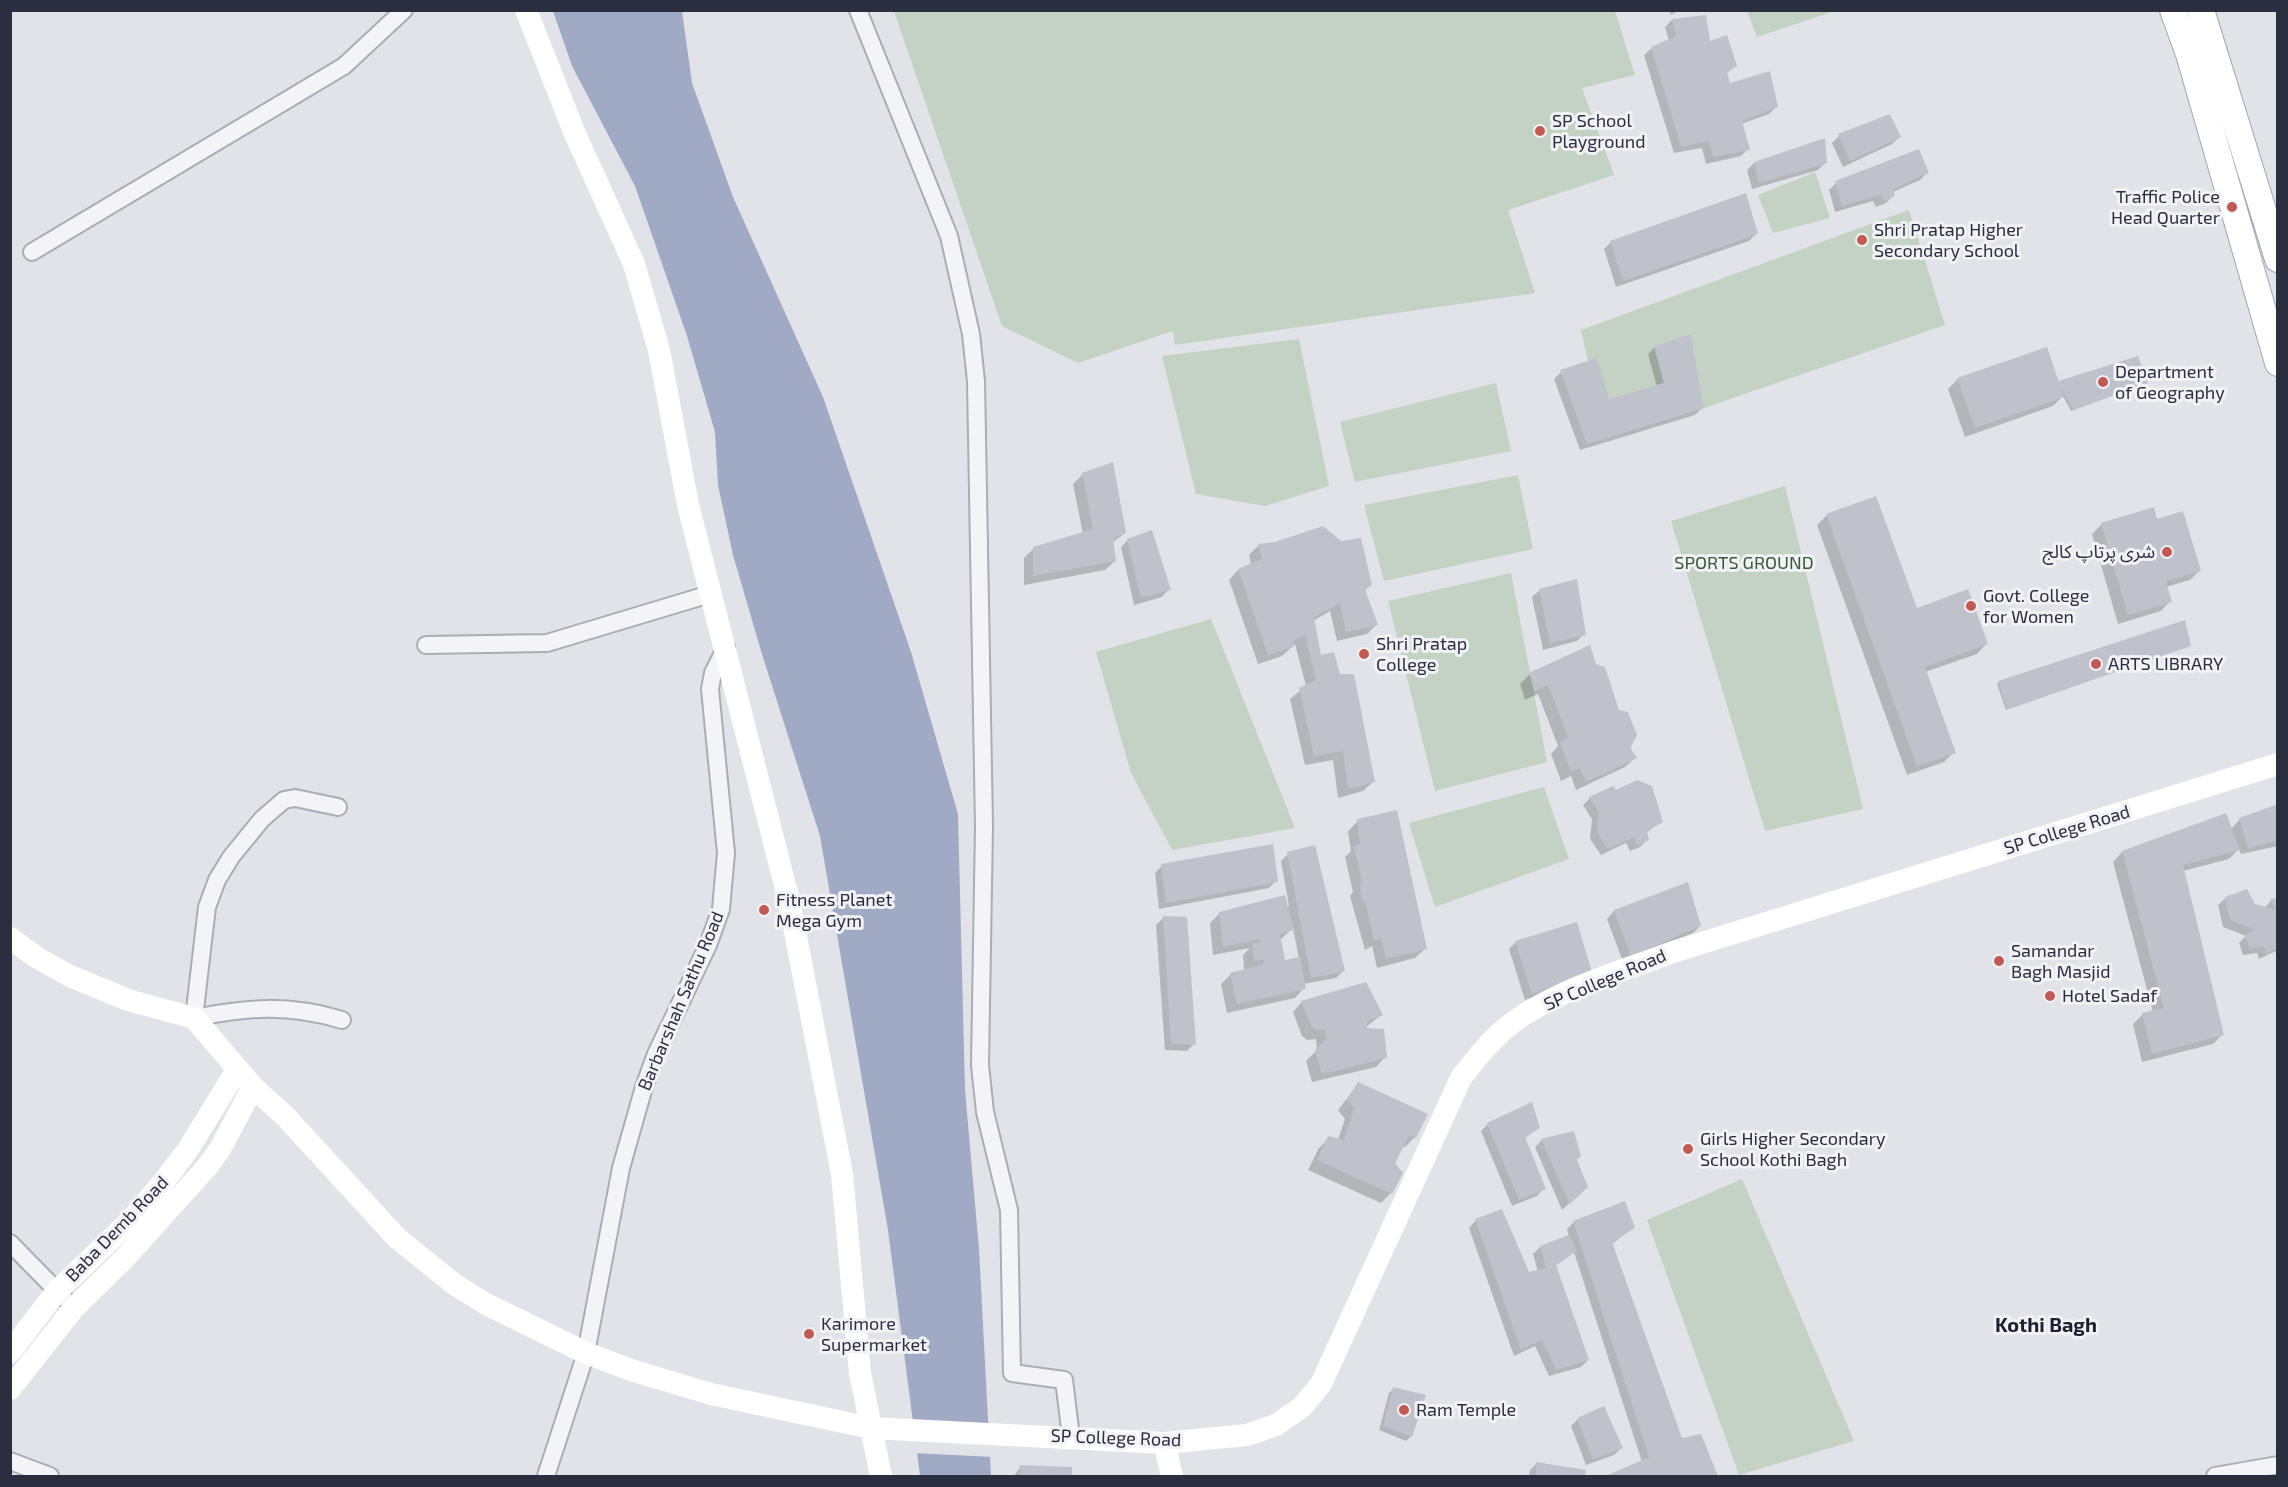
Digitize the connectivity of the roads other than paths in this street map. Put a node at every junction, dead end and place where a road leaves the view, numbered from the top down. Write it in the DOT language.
graph roads {
  1 [pos="404,10"];
  2 [pos="526,10"];
  3 [pos="858,10"];
  4 [pos="2173,10"];
  5 [pos="2201,10"];
  6 [pos="32,252"];
  7 [pos="2277,259"];
  8 [pos="2277,363"];
  9 [pos="710,594"];
  10 [pos="426,645"];
  11 [pos="726,647"];
  12 [pos="2277,764"];
  13 [pos="338,807"];
  14 [pos="10,938"];
  15 [pos="194,1018"];
  16 [pos="342,1020"];
  17 [pos="237,1070"];
  18 [pos="254,1086"];
  19 [pos="10,1243"];
  20 [pos="57,1291"];
  21 [pos="74,1308"];
  22 [pos="10,1352"];
  23 [pos="586,1353"];
  24 [pos="10,1389"];
  25 [pos="871,1428"];
  26 [pos="1071,1437"];
  27 [pos="1164,1443"];
  28 [pos="10,1461"];
  29 [pos="2277,1466"];
  30 [pos="50,1476"];
  31 [pos="546,1476"];
  32 [pos="881,1476"];
  33 [pos="1172,1476"];
  34 [pos="2215,1476"];
  1 -- 6 [label="street"];
  2 -- 9 [label="street"];
  3 -- 26 [label="street"];
  4 -- 8 [label="main road"];
  5 -- 7 [label="main road"];
  9 -- 10 [label="street"];
  9 -- 11 [label="street"];
  11 -- 23 [label="street, Barbarshah Sathu Road"];
  11 -- 25 [label="street"];
  12 -- 27 [label="street, SP College Road"];
  13 -- 15 [label="street"];
  14 -- 15 [label="street"];
  15 -- 16 [label="street"];
  15 -- 17 [label="street, SP College Road"];
  17 -- 18 [label="street, SP College Road"];
  17 -- 20 [label="street, Baba Demb Road"];
  18 -- 21 [label="street, Baba Demb Road"];
  18 -- 23 [label="street, SP College Road"];
  19 -- 20 [label="street"];
  20 -- 21 [label="street"];
  20 -- 22 [label="street, Baba Demb Road"];
  21 -- 24 [label="street, Baba Demb Road"];
  23 -- 25 [label="street, SP College Road"];
  23 -- 31 [label="street, Barbarshah Sathu Road"];
  25 -- 26 [label="street, SP College Road"];
  25 -- 32 [label="street"];
  26 -- 27 [label="street, SP College Road"];
  27 -- 33 [label="street"];
  28 -- 30 [label="street"];
  29 -- 34 [label="street"];
}
